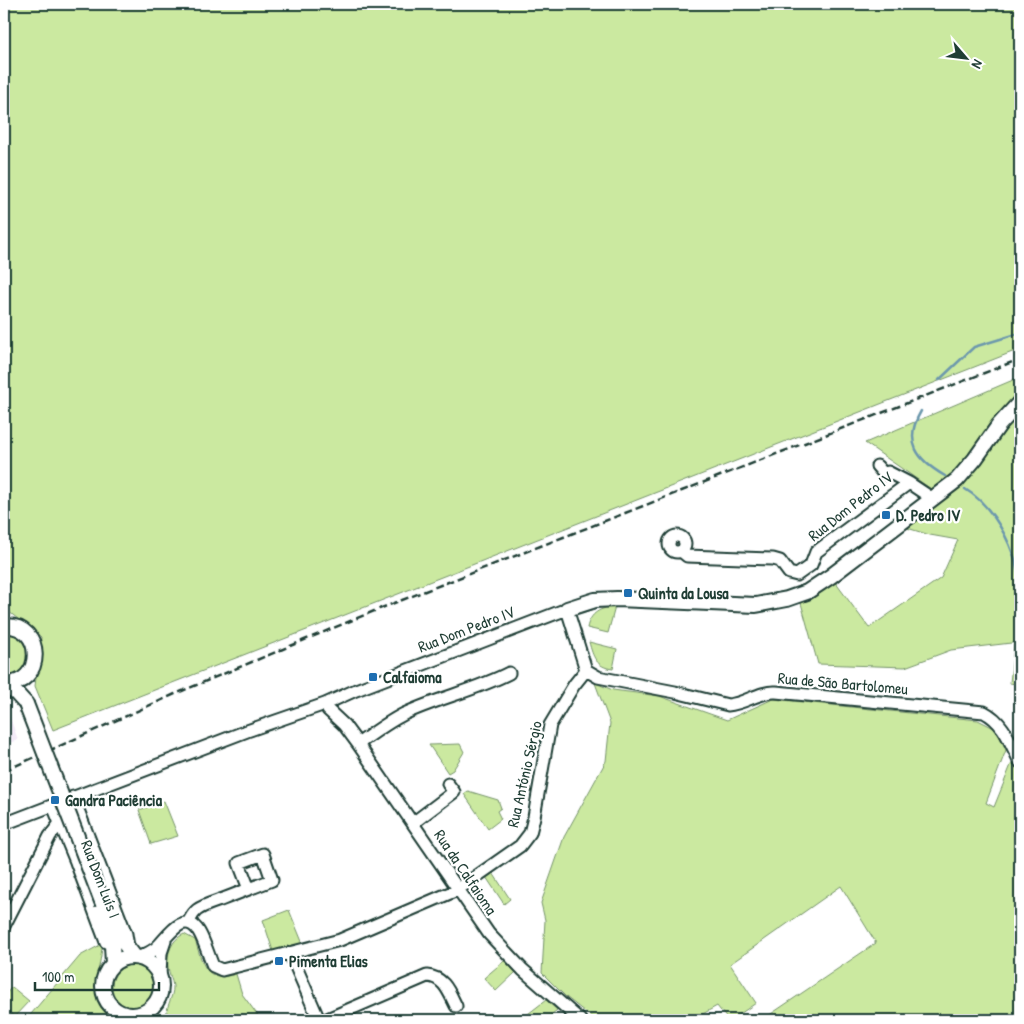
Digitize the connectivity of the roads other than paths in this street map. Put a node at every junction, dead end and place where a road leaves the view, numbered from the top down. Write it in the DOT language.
graph roads {
  1 [pos="1020,402"];
  2 [pos="877,466"];
  3 [pos="909,483"];
  4 [pos="933,499"];
  5 [pos="681,551"];
  6 [pos="567,609"];
  7 [pos="5,625"];
  8 [pos="586,670"];
  9 [pos="509,673"];
  10 [pos="28,675"];
  11 [pos="4,684"];
  12 [pos="337,698"];
  13 [pos="26,704"];
  14 [pos="325,704"];
  15 [pos="344,726"];
  16 [pos="358,744"];
  17 [pos="1020,762"];
  18 [pos="448,784"];
  19 [pos="73,797"];
  20 [pos="53,806"];
  21 [pos="60,823"];
  22 [pos="413,823"];
  23 [pos="4,824"];
  24 [pos="249,889"];
  25 [pos="457,890"];
  26 [pos="104,909"];
  27 [pos="188,923"];
  28 [pos="4,926"];
  29 [pos="166,939"];
  30 [pos="290,953"];
  31 [pos="134,954"];
  32 [pos="111,966"];
  33 [pos="160,976"];
  34 [pos="155,1003"];
  35 [pos="456,1006"];
  36 [pos="138,1017"];
  37 [pos="158,1020"];
  38 [pos="319,1020"];
  39 [pos="325,1020"];
  40 [pos="578,1020"];
  1 -- 4 [label="main road, Rua Dom Pedro IV"];
  2 -- 3 [label="street, Rua Dom Pedro IV"];
  3 -- 4 [label="street, Rua Dom Pedro IV"];
  3 -- 5 [label="street, Rua Dom Pedro IV"];
  4 -- 6 [label="main road, Rua Dom Pedro IV"];
  6 -- 8 [label="street"];
  6 -- 12 [label="street, Rua Dom Pedro IV"];
  7 -- 10 [label="main road"];
  8 -- 17 [label="street, Rua de São Bartolomeu"];
  8 -- 25 [label="street, Rua António Sérgio"];
  9 -- 16 [label="street"];
  10 -- 11 [label="main road"];
  10 -- 13 [label="main road"];
  11 -- 13 [label="main road"];
  12 -- 14 [label="street, Rua Dom Pedro IV"];
  12 -- 15 [label="street, Rua da Calfaioma"];
  13 -- 26 [label="main road, bridge"];
  14 -- 15 [label="street, Rua da Calfaioma"];
  14 -- 19 [label="street, Rua Dom Pedro IV"];
  15 -- 16 [label="street, Rua da Calfaioma"];
  16 -- 22 [label="street, Rua da Calfaioma"];
  18 -- 22 [label="street"];
  19 -- 20 [label="street, Rua Dom Pedro IV"];
  19 -- 31 [label="street, Rua Dom Luís I"];
  20 -- 21 [label="street, Rua Dom Luís I"];
  20 -- 23 [label="street, Rua Dom Pedro IV"];
  21 -- 28 [label="street"];
  21 -- 32 [label="street, Rua Dom Luís I"];
  22 -- 25 [label="street, Rua da Calfaioma"];
  24 -- 27 [label="street"];
  25 -- 30 [label="street, Rua António Sérgio"];
  25 -- 40 [label="street, Rua da Calfaioma"];
  26 -- 31 [label="main road, Rua Dom Luís I"];
  26 -- 32 [label="main road, Rua Dom Luís I"];
  27 -- 29 [label="street"];
  27 -- 30 [label="street, Rua António Sérgio"];
  29 -- 31 [label="street"];
  29 -- 33 [label="street"];
  30 -- 38 [label="street"];
  31 -- 32 [label="main road"];
  31 -- 33 [label="main road, Rua Dom Luís I"];
  32 -- 36 [label="main road, Rua Dom Luís I"];
  33 -- 34 [label="main road"];
  34 -- 36 [label="main road, Rua Dom Luís I"];
  34 -- 37 [label="main road"];
  35 -- 39 [label="street"];
}
